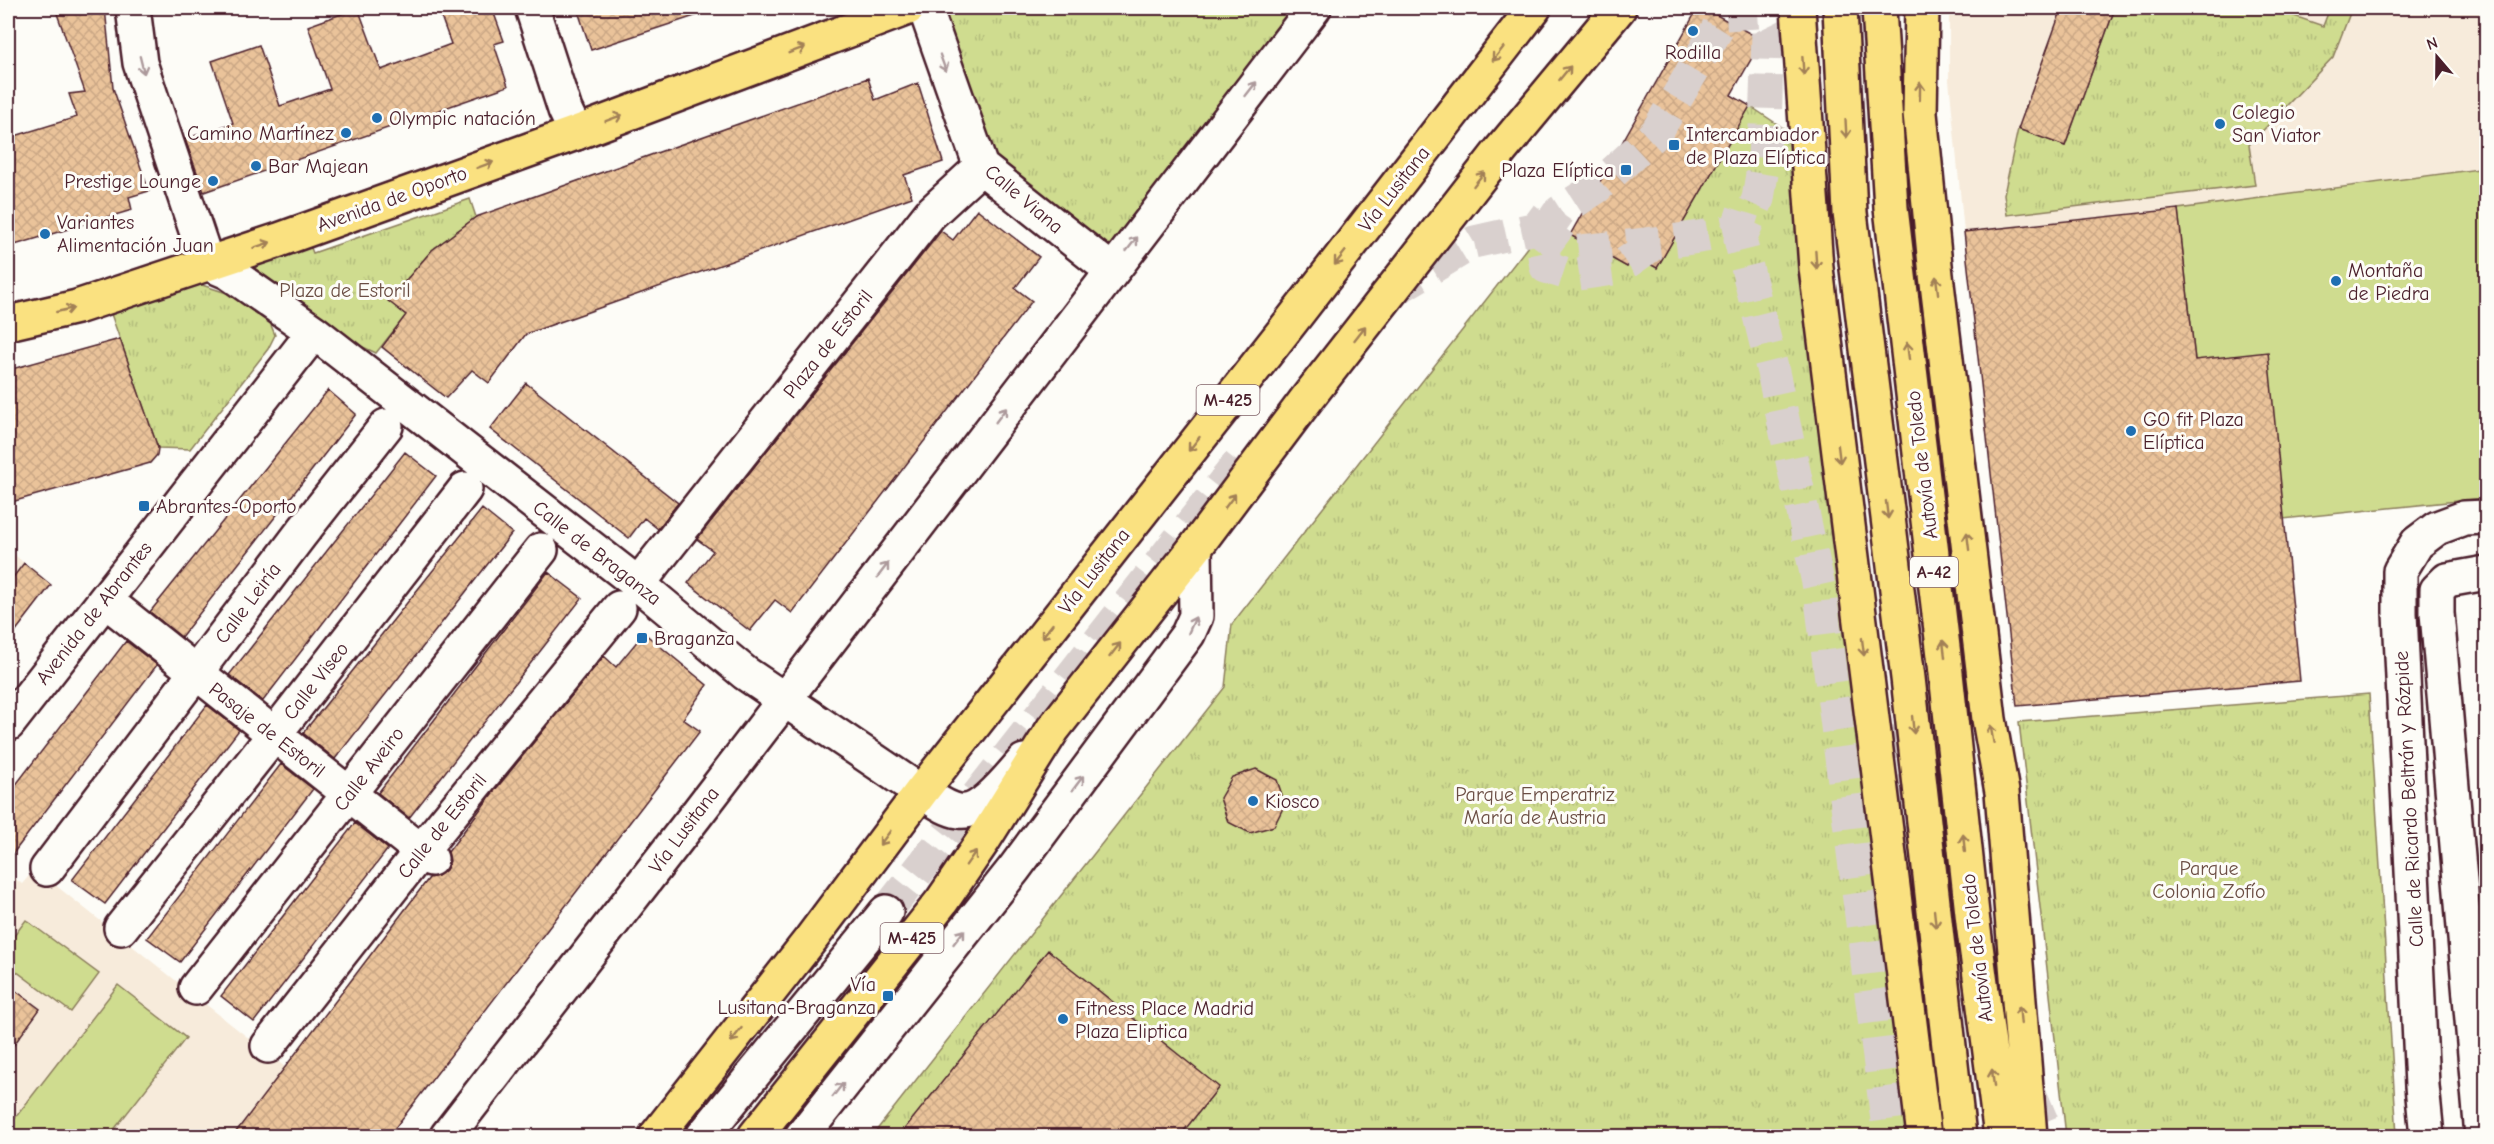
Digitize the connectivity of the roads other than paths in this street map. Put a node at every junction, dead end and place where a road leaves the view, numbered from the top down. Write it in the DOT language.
graph roads {
  1 [pos="133,8"];
  2 [pos="532,8"];
  3 [pos="908,8"];
  4 [pos="925,8"];
  5 [pos="1314,8"];
  6 [pos="1534,8"];
  7 [pos="1619,8"];
  8 [pos="1798,8"];
  9 [pos="1840,8"];
  10 [pos="1879,8"];
  11 [pos="1922,8"];
  12 [pos="576,133"];
  13 [pos="981,167"];
  14 [pos="207,263"];
  15 [pos="1112,270"];
  16 [pos="8,323"];
  17 [pos="314,332"];
  18 [pos="386,426"];
  19 [pos="465,489"];
  20 [pos="2487,517"];
  21 [pos="1195,548"];
  22 [pos="540,549"];
  23 [pos="2487,573"];
  24 [pos="628,596"];
  25 [pos="105,600"];
  26 [pos="195,673"];
  27 [pos="784,698"];
  28 [pos="8,724"];
  29 [pos="1053,729"];
  30 [pos="274,735"];
  31 [pos="921,792"];
  32 [pos="349,795"];
  33 [pos="426,855"];
  34 [pos="47,869"];
  35 [pos="886,912"];
  36 [pos="121,928"];
  37 [pos="196,988"];
  38 [pos="2478,1008"];
  39 [pos="2420,1014"];
  40 [pos="268,1046"];
  41 [pos="2482,1080"];
  42 [pos="2422,1086"];
  43 [pos="447,1137"];
  44 [pos="656,1137"];
  45 [pos="703,1137"];
  46 [pos="755,1137"];
  47 [pos="802,1137"];
  48 [pos="1924,1137"];
  49 [pos="1959,1137"];
  50 [pos="2001,1137"];
  51 [pos="2030,1137"];
  52 [pos="2427,1137"];
  53 [pos="2482,1137"];
  1 -- 14 [label="street, one-way"];
  2 -- 12 [label="street"];
  12 -- 3 [label="main road, Avenida de Oporto, one-way"];
  4 -- 13 [label="street, Calle Viana, one-way"];
  15 -- 5 [label="street, Vía Lusitana, one-way"];
  6 -- 31 [label="main road, Vía Lusitana / M-425, one-way"];
  21 -- 7 [label="main road, one-way"];
  8 -- 48 [label="main road, one-way"];
  9 -- 49 [label="main road, Autovía de Toledo / A-42, one-way"];
  50 -- 10 [label="main road, Autovía de Toledo / A-42, one-way"];
  51 -- 11 [label="main road, one-way"];
  14 -- 12 [label="main road, Avenida de Oporto, one-way"];
  13 -- 15 [label="street, Calle Viana"];
  13 -- 24 [label="street, Plaza de Estoril"];
  16 -- 14 [label="main road, Avenida de Oporto, one-way"];
  14 -- 17 [label="street"];
  27 -- 15 [label="street, Vía Lusitana, one-way"];
  17 -- 24 [label="street, Calle de Braganza"];
  17 -- 25 [label="street, Avenida de Abrantes"];
  18 -- 26 [label="street, Calle Leiría"];
  19 -- 30 [label="street, Calle Viseo"];
  20 -- 39 [label="street, Calle de Ricardo Beltrán y Rózpide"];
  29 -- 21 [label="main road, one-way"];
  47 -- 21 [label="street, one-way"];
  22 -- 32 [label="street, Calle Aveiro"];
  23 -- 38 [label="street"];
  24 -- 27 [label="street, Calle de Braganza"];
  24 -- 33 [label="street, Calle de Estoril"];
  25 -- 26 [label="street, Pasaje de Estoril"];
  25 -- 28 [label="street, Avenida de Abrantes"];
  26 -- 30 [label="street, Pasaje de Estoril"];
  26 -- 34 [label="street, Calle Leiría"];
  27 -- 31 [label="street, Calle de Braganza"];
  27 -- 43 [label="street, Vía Lusitana"];
  29 -- 31 [label="street, Calle de Braganza"];
  46 -- 29 [label="main road, M-425, one-way"];
  30 -- 32 [label="street, Pasaje de Estoril"];
  30 -- 36 [label="street, Calle Viseo"];
  31 -- 44 [label="main road, Vía Lusitana / M-425, one-way"];
  32 -- 33 [label="street, Pasaje de Estoril"];
  32 -- 37 [label="street, Calle Aveiro"];
  33 -- 40 [label="street, Calle de Estoril"];
  35 -- 45 [label="street"];
  38 -- 39 [label="street"];
  38 -- 41 [label="street"];
  39 -- 42 [label="street, Calle de Ricardo Beltrán y Rózpide"];
  41 -- 42 [label="street"];
  41 -- 53 [label="street"];
  42 -- 52 [label="street, Calle de Ricardo Beltrán y Rózpide"];
}
